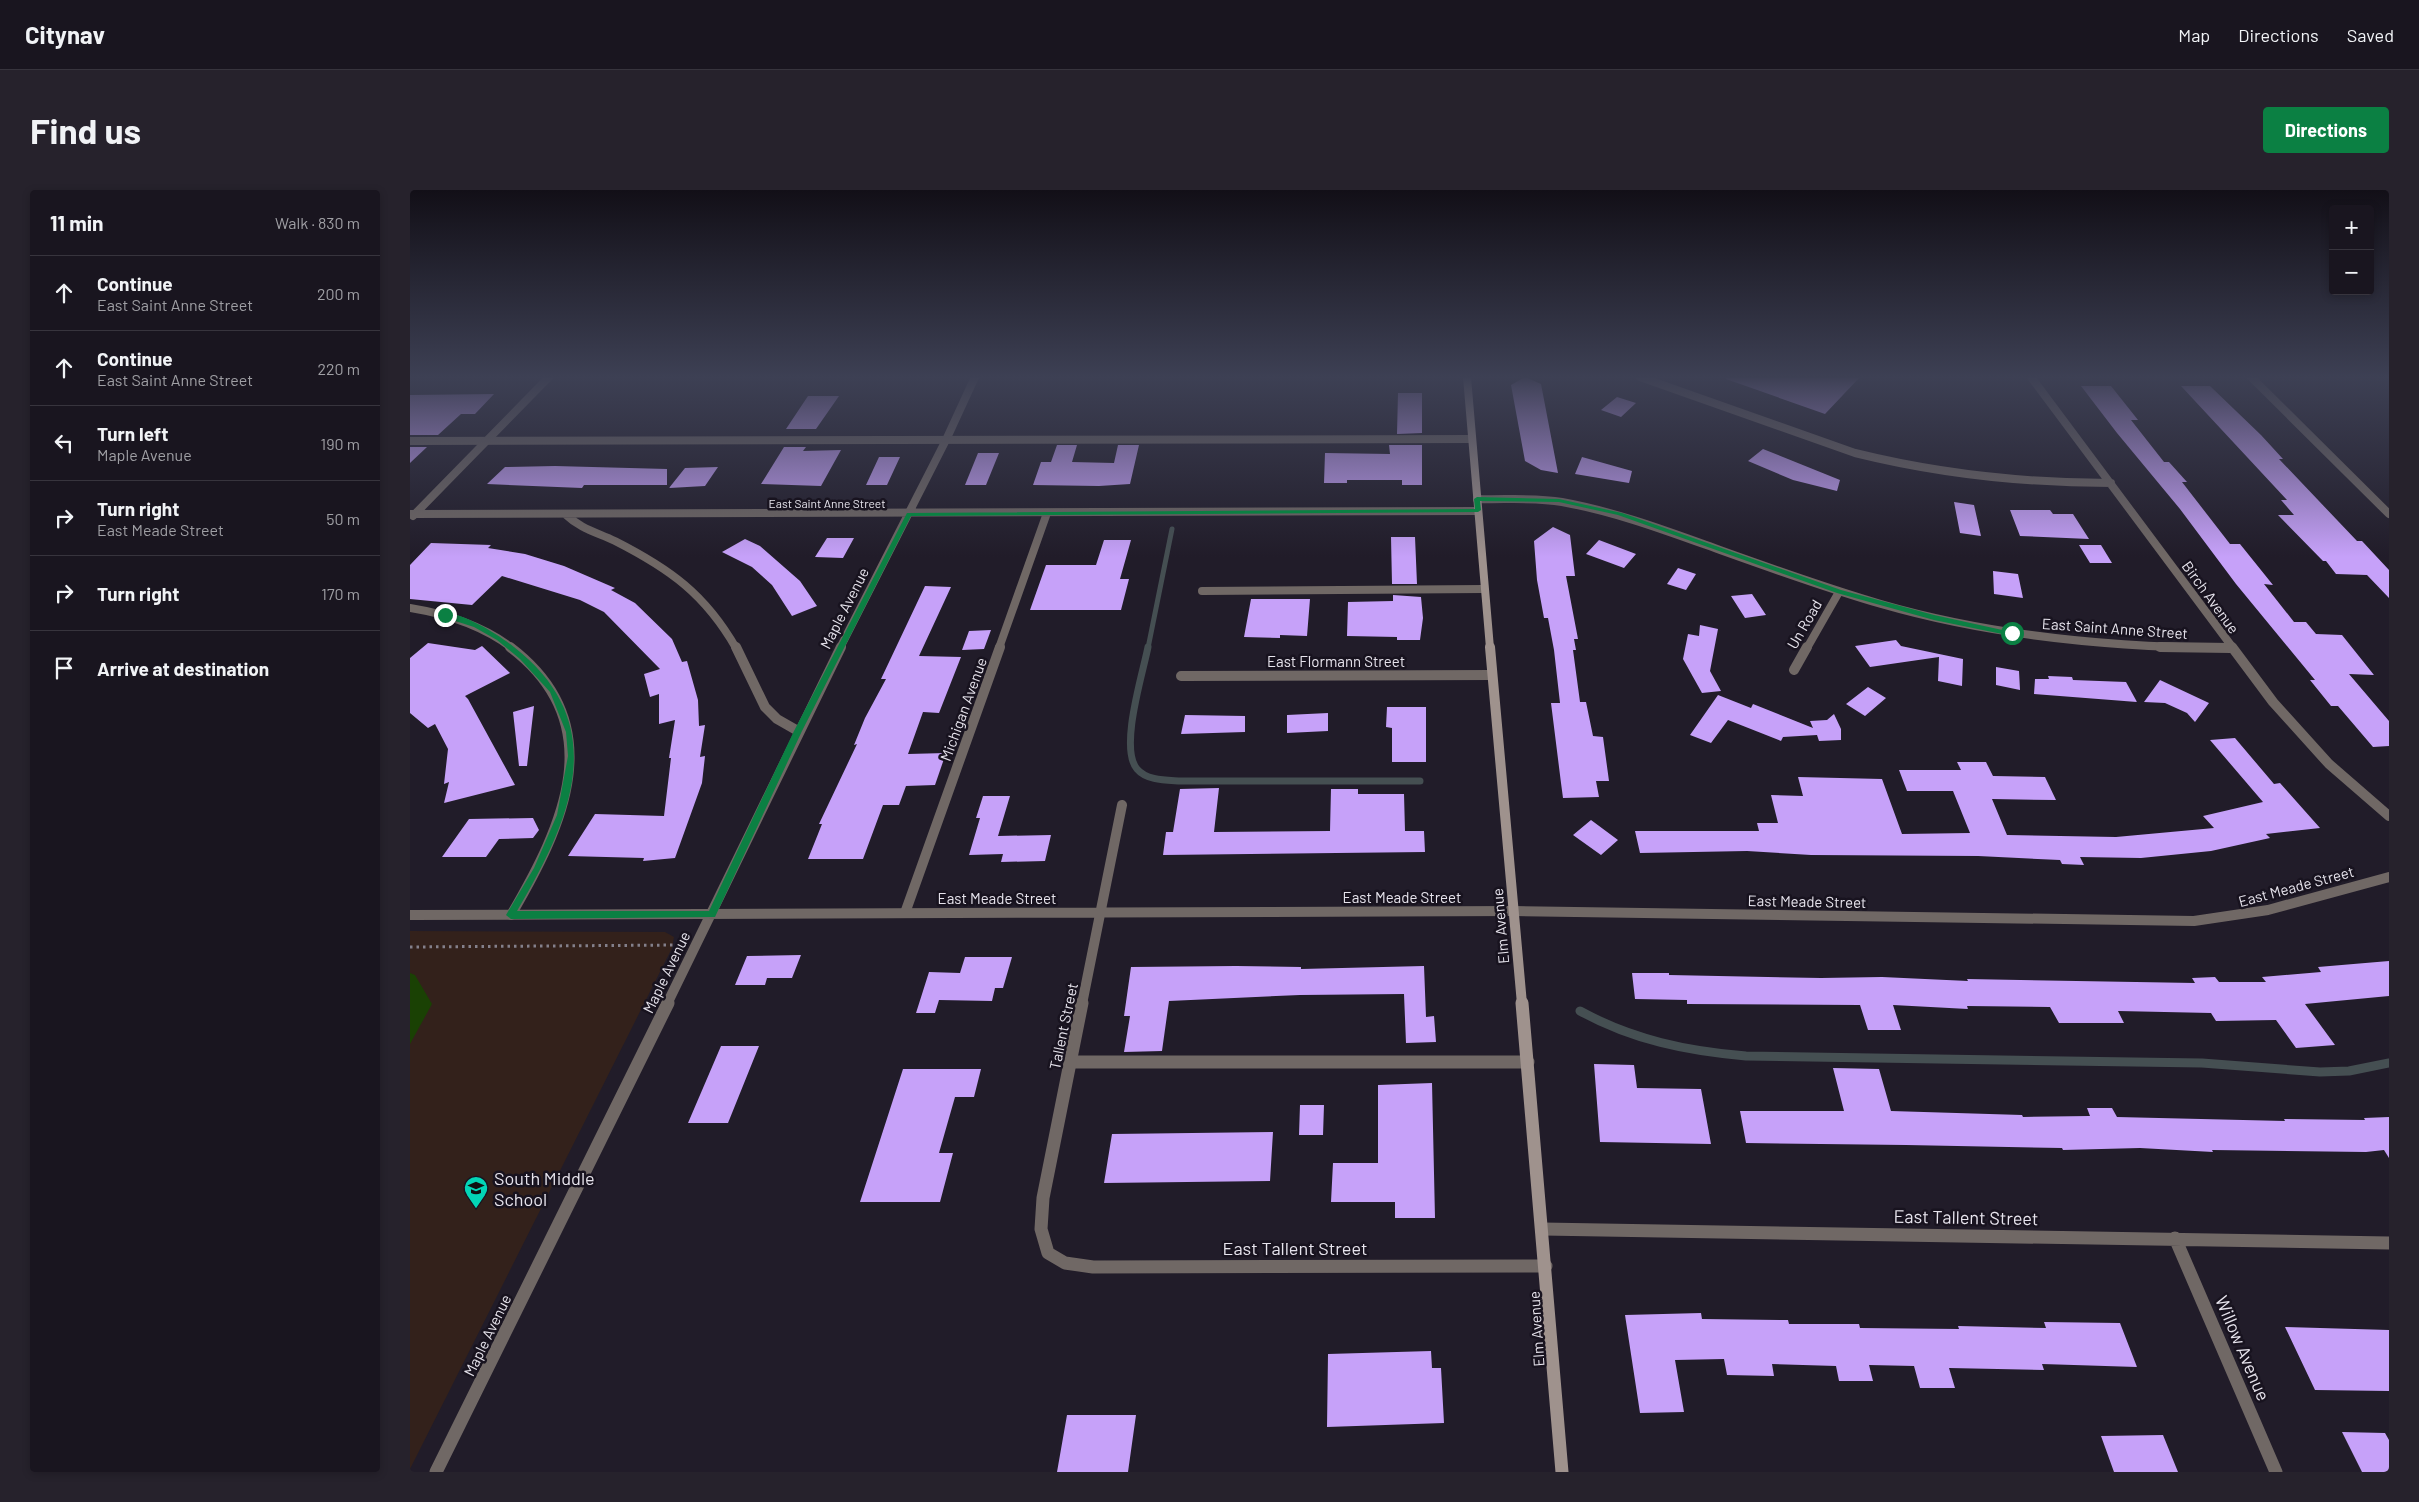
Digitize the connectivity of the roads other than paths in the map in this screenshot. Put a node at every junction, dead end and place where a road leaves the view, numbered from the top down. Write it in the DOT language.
graph roads {
  1 [pos="491,437"];
  2 [pos="947,437"];
  3 [pos="1812,437"];
  4 [pos="2076,437"];
  5 [pos="2311,437"];
  6 [pos="1472,439"];
  7 [pos="946,440"];
  8 [pos="410,441"];
  9 [pos="487,441"];
  10 [pos="2110,483"];
  11 [pos="1477,505"];
  12 [pos="1047,513"];
  13 [pos="565,514"];
  14 [pos="909,514"];
  15 [pos="2389,514"];
  16 [pos="412,516"];
  17 [pos="1484,589"];
  18 [pos="1202,591"];
  19 [pos="1839,592"];
  20 [pos="410,608"];
  21 [pos="2231,648"];
  22 [pos="1794,670"];
  23 [pos="1492,674"];
  24 [pos="1181,676"];
  25 [pos="798,731"];
  26 [pos="1122,805"];
  27 [pos="2389,816"];
  28 [pos="2389,877"];
  29 [pos="1514,911"];
  30 [pos="1102,912"];
  31 [pos="904,913"];
  32 [pos="410,915"];
  33 [pos="511,915"];
  34 [pos="712,915"];
  35 [pos="1071,1062"];
  36 [pos="1528,1062"];
  37 [pos="1543,1229"];
  38 [pos="2175,1238"];
  39 [pos="2389,1243"];
  40 [pos="1048,1253"];
  41 [pos="1546,1266"];
  42 [pos="436,1472"];
  43 [pos="1562,1472"];
  44 [pos="2276,1472"];
  1 -- 9 [label="street"];
  2 -- 7 [label="street, Maple Avenue"];
  3 -- 10 [label="street"];
  4 -- 10 [label="street, Birch Avenue"];
  5 -- 15 [label="street"];
  6 -- 7 [label="street"];
  6 -- 11 [label="street, Elm Avenue"];
  7 -- 9 [label="street"];
  7 -- 14 [label="street, Maple Avenue"];
  8 -- 9 [label="street"];
  9 -- 16 [label="street"];
  10 -- 21 [label="street, Birch Avenue"];
  11 -- 12 [label="street, East Saint Anne Street"];
  11 -- 17 [label="street, Elm Avenue"];
  11 -- 19 [label="street, East Saint Anne Street"];
  12 -- 14 [label="street, East Saint Anne Street"];
  12 -- 31 [label="street, Michigan Avenue"];
  13 -- 14 [label="street, East Saint Anne Street"];
  13 -- 16 [label="street, East Saint Anne Street"];
  13 -- 25 [label="street"];
  14 -- 25 [label="street, Maple Avenue"];
  17 -- 18 [label="street"];
  17 -- 23 [label="street, Elm Avenue"];
  19 -- 21 [label="street, East Saint Anne Street"];
  19 -- 22 [label="street, Un Road"];
  20 -- 33 [label="street"];
  21 -- 27 [label="street, Birch Avenue"];
  23 -- 24 [label="street, East Flormann Street"];
  23 -- 29 [label="street, Elm Avenue"];
  25 -- 34 [label="street, Maple Avenue"];
  26 -- 30 [label="street, Tallent Street"];
  28 -- 29 [label="street, East Meade Street"];
  29 -- 30 [label="street, East Meade Street"];
  29 -- 36 [label="street, Elm Avenue"];
  30 -- 31 [label="street, East Meade Street"];
  30 -- 35 [label="street, Tallent Street"];
  31 -- 34 [label="street, East Meade Street"];
  32 -- 33 [label="street, East Meade Street"];
  33 -- 34 [label="street, East Meade Street"];
  34 -- 42 [label="street, Maple Avenue"];
  35 -- 36 [label="street"];
  35 -- 40 [label="street, Tallent Street"];
  36 -- 37 [label="street, Elm Avenue"];
  37 -- 38 [label="street, East Tallent Street"];
  37 -- 41 [label="street, Elm Avenue"];
  38 -- 39 [label="street, East Tallent Street"];
  38 -- 44 [label="street, Willow Avenue"];
  40 -- 41 [label="street, East Tallent Street"];
  41 -- 43 [label="street, Elm Avenue"];
}
